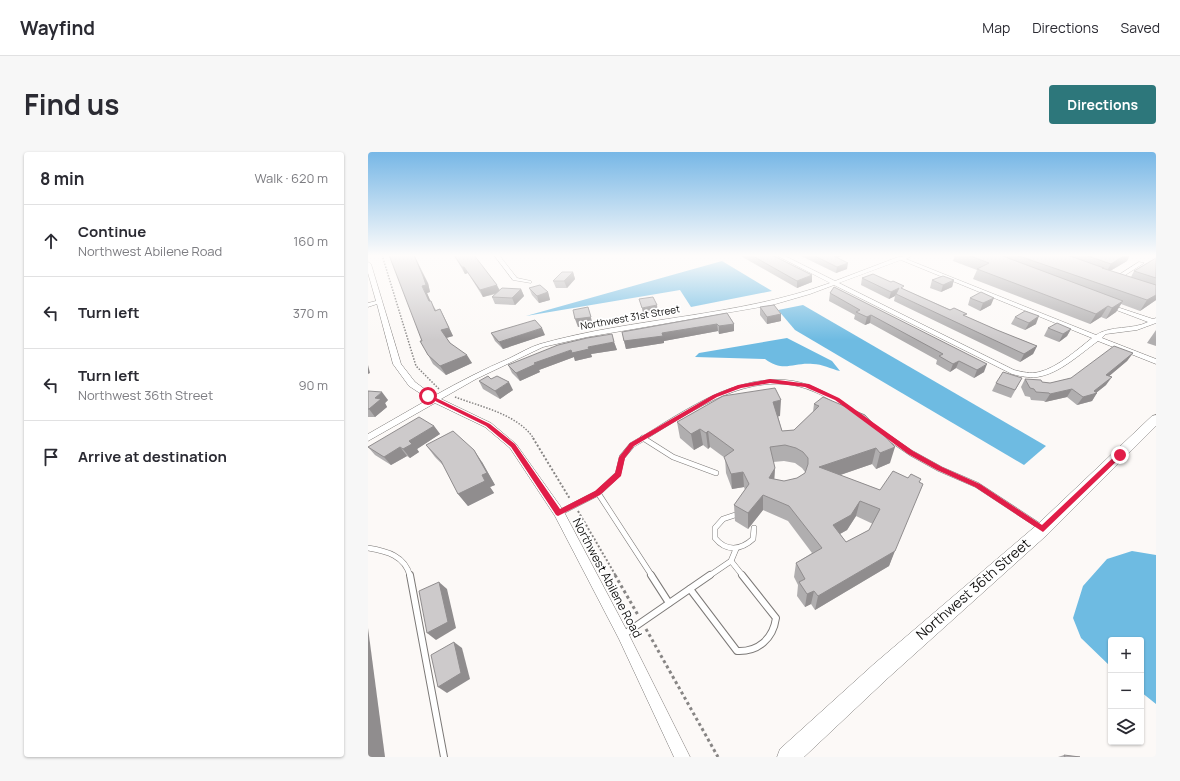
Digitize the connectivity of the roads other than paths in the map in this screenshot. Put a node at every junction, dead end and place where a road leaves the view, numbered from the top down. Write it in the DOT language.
graph roads {
  1 [pos="374,283"];
  2 [pos="962,283"];
  3 [pos="835,284"];
  4 [pos="379,302"];
  5 [pos="1103,303"];
  6 [pos="368,305"];
  7 [pos="1155,321"];
  8 [pos="1096,338"];
  9 [pos="1156,362"];
  10 [pos="435,400"];
  11 [pos="855,413"];
  12 [pos="1156,419"];
  13 [pos="873,427"];
  14 [pos="368,438"];
  15 [pos="643,438"];
  16 [pos="716,473"];
  17 [pos="598,493"];
  18 [pos="558,513"];
  19 [pos="735,515"];
  20 [pos="754,528"];
  21 [pos="1043,529"];
  22 [pos="368,548"];
  23 [pos="736,549"];
  24 [pos="731,561"];
  25 [pos="690,589"];
  26 [pos="669,603"];
  27 [pos="623,634"];
  28 [pos="444,757"];
  29 [pos="682,757"];
  30 [pos="788,757"];
  1 -- 4 [label="street, Northwest Abilene Road"];
  2 -- 8 [label="street"];
  3 -- 8 [label="street"];
  3 -- 10 [label="street, Northwest 31st Street"];
  4 -- 6 [label="street"];
  4 -- 10 [label="street, Northwest Abilene Road"];
  5 -- 7 [label="street"];
  7 -- 8 [label="street"];
  8 -- 9 [label="street"];
  10 -- 14 [label="street, Northwest 31st Street"];
  10 -- 18 [label="street, Northwest Abilene Road"];
  11 -- 15 [label="lane"];
  12 -- 21 [label="main road, Northwest 36th Street"];
  13 -- 21 [label="lane"];
  15 -- 16 [label="lane"];
  15 -- 17 [label="lane"];
  17 -- 18 [label="lane"];
  17 -- 26 [label="lane"];
  18 -- 27 [label="street, Northwest Abilene Road"];
  19 -- 23 [label="lane"];
  20 -- 23 [label="lane"];
  21 -- 30 [label="main road, Northwest 36th Street"];
  22 -- 28 [label="lane"];
  23 -- 24 [label="lane"];
  24 -- 25 [label="lane"];
  24 -- 25 [label="lane"];
  25 -- 26 [label="lane"];
  26 -- 27 [label="lane"];
  27 -- 29 [label="street, Northwest Abilene Road"];
}
